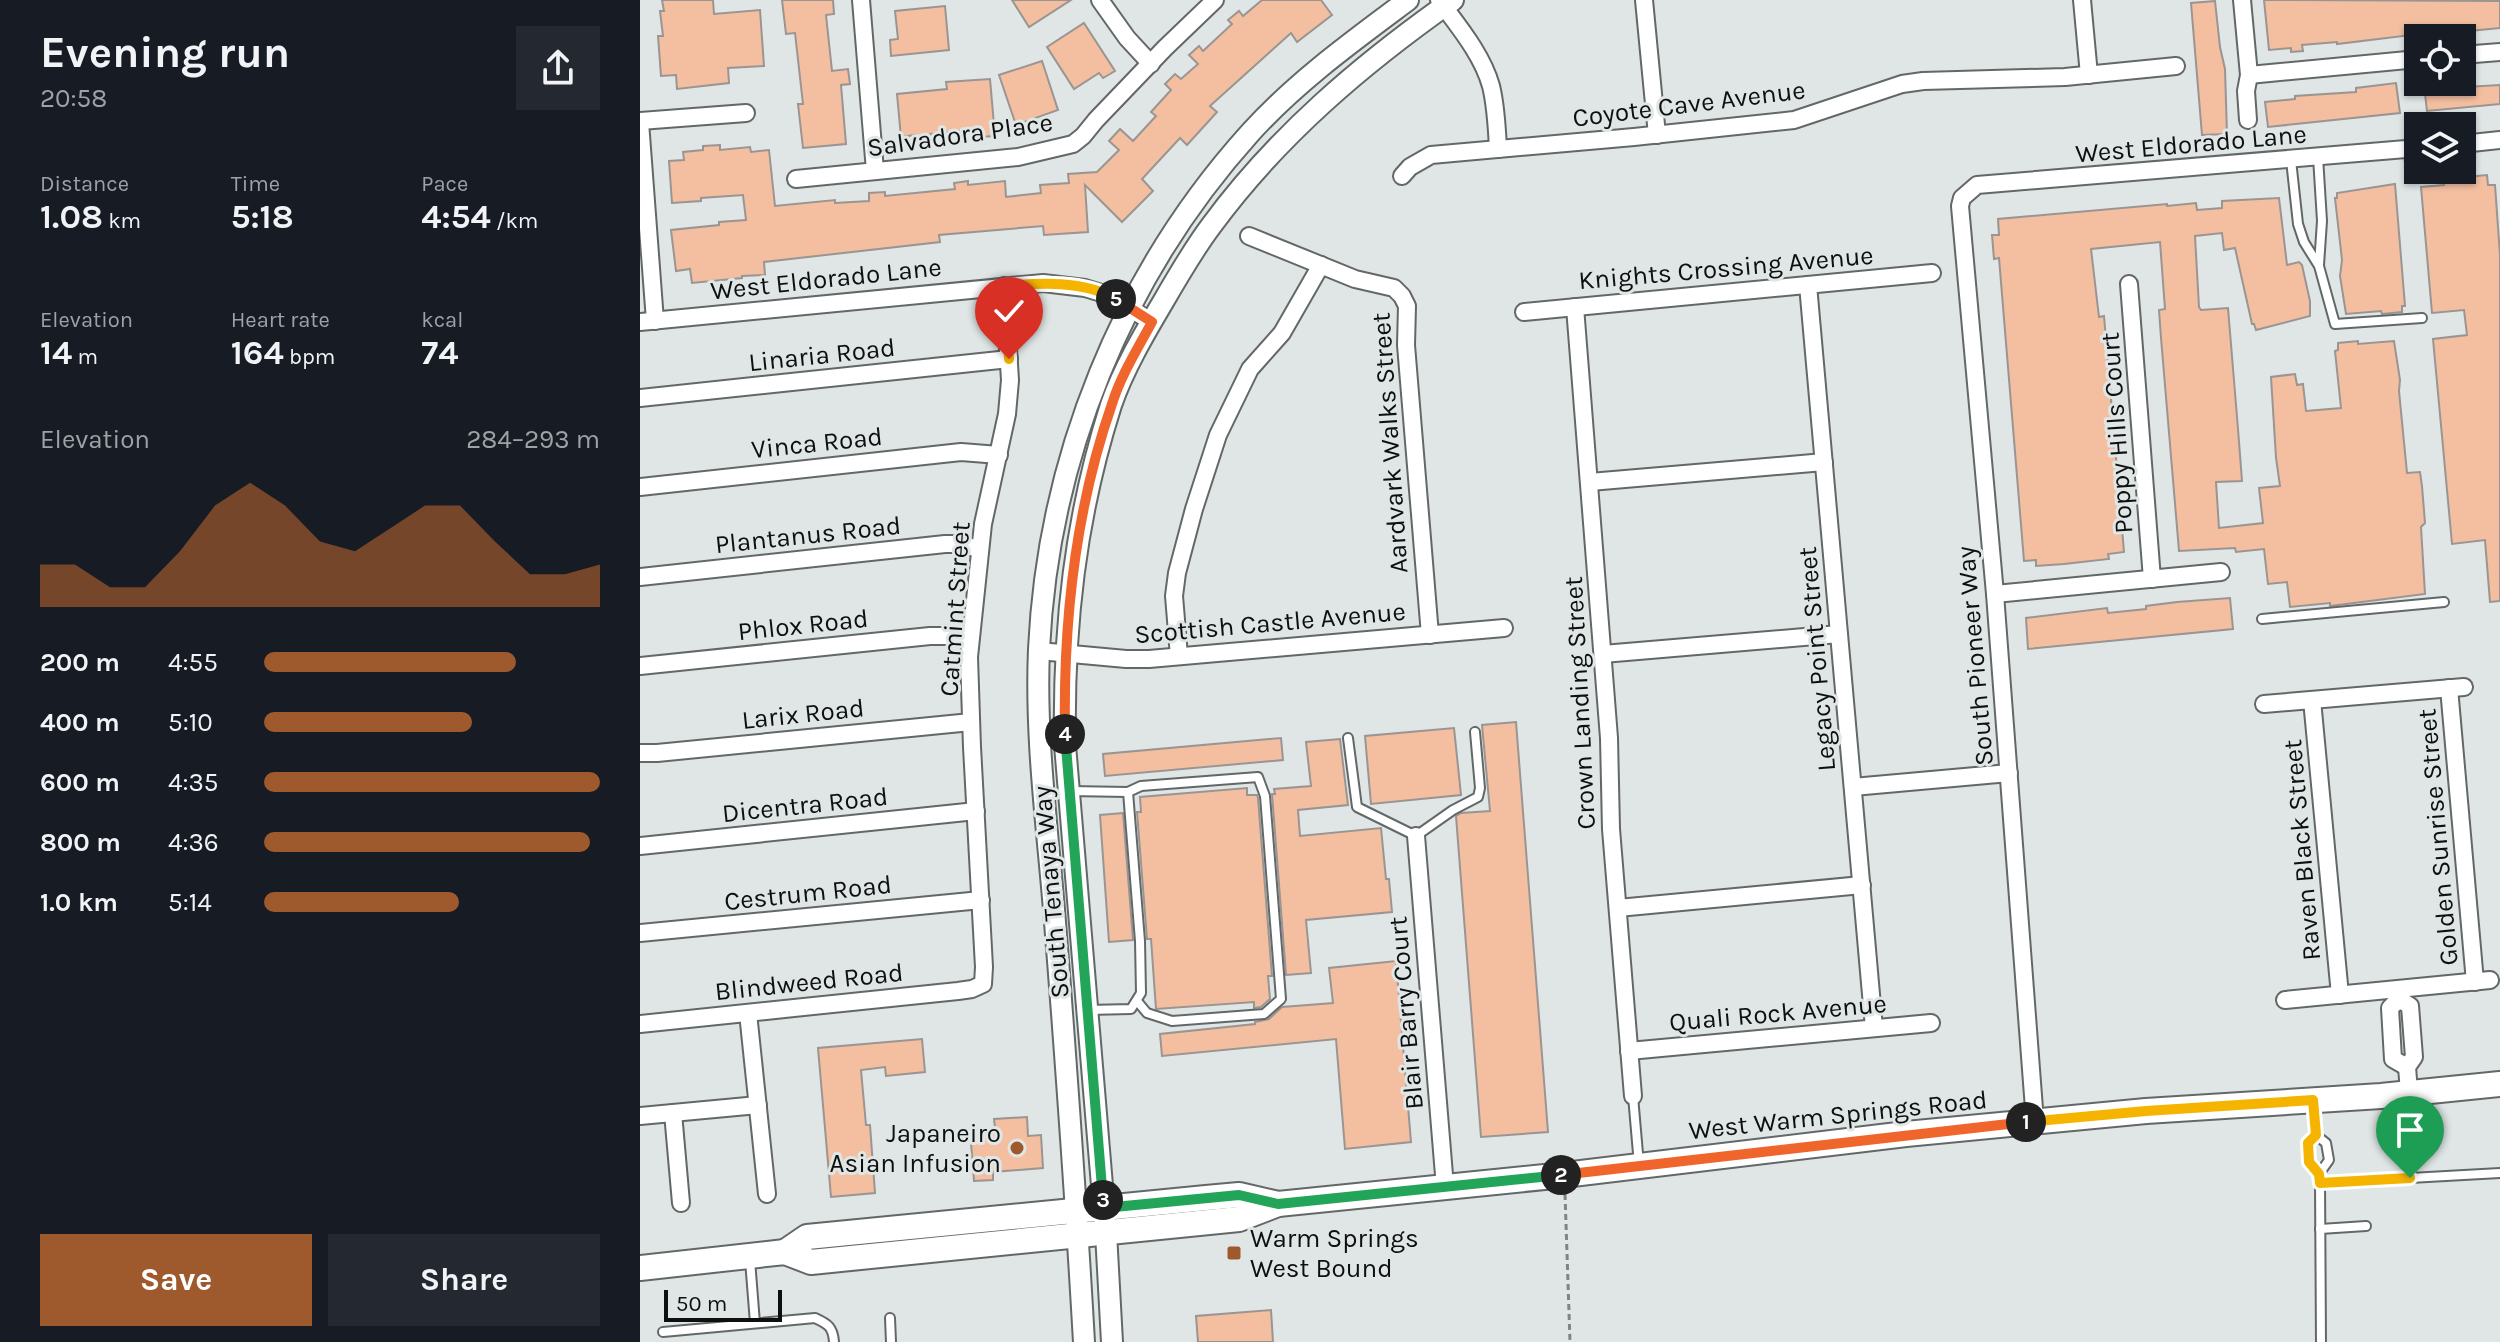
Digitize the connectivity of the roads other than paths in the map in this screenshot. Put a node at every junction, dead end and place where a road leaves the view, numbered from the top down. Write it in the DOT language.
graph roads {
  1 [pos="861,0"];
  2 [pos="1100,0"];
  3 [pos="1215,0"];
  4 [pos="1408,0"];
  5 [pos="1644,0"];
  6 [pos="2082,0"];
  7 [pos="2242,0"];
  8 [pos="1445,2"];
  9 [pos="2500,52"];
  10 [pos="2476,54"];
  11 [pos="2404,60"];
  12 [pos="1151,64"];
  13 [pos="2176,66"];
  14 [pos="2089,75"];
  15 [pos="2249,75"];
  16 [pos="746,113"];
  17 [pos="2248,120"];
  18 [pos="640,121"];
  19 [pos="1657,135"];
  20 [pos="2500,140"];
  21 [pos="2476,143"];
  22 [pos="1498,149"];
  23 [pos="2404,150"];
  24 [pos="2318,157"];
  25 [pos="2291,160"];
  26 [pos="875,171"];
  27 [pos="1402,176"];
  28 [pos="796,179"];
  29 [pos="1970,190"];
  30 [pos="1249,236"];
  31 [pos="1321,265"];
  32 [pos="2319,266"];
  33 [pos="1932,273"];
  34 [pos="2129,284"];
  35 [pos="1808,285"];
  36 [pos="1004,286"];
  37 [pos="1130,307"];
  38 [pos="1575,307"];
  39 [pos="1524,312"];
  40 [pos="2422,318"];
  41 [pos="648,321"];
  42 [pos="1152,322"];
  43 [pos="1009,359"];
  44 [pos="640,398"];
  45 [pos="999,455"];
  46 [pos="1824,462"];
  47 [pos="1590,482"];
  48 [pos="640,487"];
  49 [pos="980,549"];
  50 [pos="2221,572"];
  51 [pos="640,577"];
  52 [pos="2152,579"];
  53 [pos="1995,594"];
  54 [pos="2444,602"];
  55 [pos="2262,619"];
  56 [pos="1504,628"];
  57 [pos="1839,634"];
  58 [pos="1430,635"];
  59 [pos="971,636"];
  60 [pos="1039,651"];
  61 [pos="1065,653"];
  62 [pos="1603,654"];
  63 [pos="1179,656"];
  64 [pos="640,666"];
  65 [pos="2312,700"];
  66 [pos="2264,704"];
  67 [pos="971,722"];
  68 [pos="1475,732"];
  69 [pos="1348,738"];
  70 [pos="640,753"];
  71 [pos="2009,773"];
  72 [pos="1853,787"];
  73 [pos="1069,791"];
  74 [pos="1128,792"];
  75 [pos="976,811"];
  76 [pos="1416,836"];
  77 [pos="640,846"];
  78 [pos="1862,885"];
  79 [pos="981,900"];
  80 [pos="1618,908"];
  81 [pos="640,933"];
  82 [pos="983,984"];
  83 [pos="2398,994"];
  84 [pos="2340,995"];
  85 [pos="2285,1000"];
  86 [pos="1137,1001"];
  87 [pos="1087,1010"];
  88 [pos="748,1013"];
  89 [pos="1931,1023"];
  90 [pos="640,1024"];
  91 [pos="1874,1028"];
  92 [pos="1629,1051"];
  93 [pos="2500,1084"];
  94 [pos="2409,1092"];
  95 [pos="1633,1096"];
  96 [pos="2313,1100"];
  97 [pos="758,1105"];
  98 [pos="673,1113"];
  99 [pos="640,1116"];
  100 [pos="2035,1122"];
  101 [pos="2316,1135"];
  102 [pos="1639,1166"];
  103 [pos="2500,1173"];
  104 [pos="2320,1178"];
  105 [pos="1445,1187"];
  106 [pos="767,1194"];
  107 [pos="681,1203"];
  108 [pos="1278,1204"];
  109 [pos="1104,1208"];
  110 [pos="1077,1211"];
  111 [pos="2366,1226"];
  112 [pos="2320,1229"];
  113 [pos="1106,1233"];
  114 [pos="1078,1236"];
  115 [pos="785,1252"];
  116 [pos="749,1256"];
  117 [pos="640,1268"];
  118 [pos="890,1318"];
  119 [pos="755,1323"];
  120 [pos="663,1332"];
  121 [pos="834,1342"];
  122 [pos="891,1342"];
  123 [pos="1084,1342"];
  124 [pos="1112,1342"];
  125 [pos="2321,1342"];
  1 -- 26 [label="street"];
  2 -- 12 [label="street"];
  3 -- 12 [label="street, Salvadora Place"];
  4 -- 37 [label="street, South Tenaya Way"];
  5 -- 19 [label="street"];
  6 -- 14 [label="street"];
  7 -- 15 [label="street"];
  8 -- 22 [label="street"];
  8 -- 42 [label="street, South Tenaya Way"];
  9 -- 10 [label="street"];
  11 -- 15 [label="street"];
  12 -- 26 [label="street, Salvadora Place"];
  13 -- 14 [label="street, Coyote Cave Avenue"];
  14 -- 19 [label="street, Coyote Cave Avenue"];
  15 -- 17 [label="street"];
  16 -- 18 [label="street"];
  18 -- 41 [label="street"];
  19 -- 22 [label="street, Coyote Cave Avenue"];
  20 -- 21 [label="street"];
  22 -- 27 [label="street, Coyote Cave Avenue"];
  23 -- 24 [label="street, West Eldorado Lane"];
  24 -- 25 [label="street, West Eldorado Lane"];
  24 -- 32 [label="lane"];
  25 -- 29 [label="street, West Eldorado Lane"];
  25 -- 32 [label="lane"];
  26 -- 28 [label="street, Salvadora Place"];
  29 -- 53 [label="street, South Pioneer Way"];
  30 -- 31 [label="street"];
  31 -- 58 [label="street, Aardvark Walks Street"];
  31 -- 63 [label="street"];
  32 -- 40 [label="lane"];
  33 -- 35 [label="street, Knights Crossing Avenue"];
  34 -- 52 [label="street, Poppy Hills Court"];
  35 -- 38 [label="street, Knights Crossing Avenue"];
  35 -- 46 [label="street, Legacy Point Street"];
  36 -- 37 [label="street, West Eldorado Lane"];
  36 -- 41 [label="street, West Eldorado Lane"];
  36 -- 43 [label="street, Catmint Street"];
  37 -- 42 [label="street, West Eldorado Lane"];
  37 -- 60 [label="street, South Tenaya Way"];
  38 -- 39 [label="street, Knights Crossing Avenue"];
  38 -- 47 [label="street, Crown Landing Street"];
  42 -- 61 [label="street, South Tenaya Way"];
  43 -- 44 [label="street, Linaria Road"];
  43 -- 45 [label="street, Catmint Street"];
  45 -- 48 [label="street, Vinca Road"];
  45 -- 49 [label="street, Catmint Street"];
  46 -- 47 [label="street"];
  46 -- 57 [label="street, Legacy Point Street"];
  47 -- 62 [label="street, Crown Landing Street"];
  49 -- 51 [label="street, Plantanus Road"];
  49 -- 59 [label="street, Catmint Street"];
  50 -- 52 [label="street"];
  52 -- 53 [label="street"];
  53 -- 71 [label="street, South Pioneer Way"];
  54 -- 55 [label="lane"];
  56 -- 58 [label="street, Scottish Castle Avenue"];
  57 -- 62 [label="street"];
  57 -- 72 [label="street, Legacy Point Street"];
  58 -- 63 [label="street, Scottish Castle Avenue"];
  59 -- 64 [label="street, Phlox Road"];
  59 -- 67 [label="street, Catmint Street"];
  60 -- 61 [label="street, Scottish Castle Avenue"];
  60 -- 110 [label="street, South Tenaya Way"];
  61 -- 63 [label="street, Scottish Castle Avenue"];
  61 -- 73 [label="street, South Tenaya Way"];
  62 -- 80 [label="street, Crown Landing Street"];
  65 -- 66 [label="street"];
  65 -- 83 [label="street, Golden Sunrise Street"];
  65 -- 84 [label="street, Raven Black Street"];
  67 -- 70 [label="street, Larix Road"];
  67 -- 75 [label="street, Catmint Street"];
  68 -- 76 [label="lane"];
  69 -- 76 [label="lane"];
  71 -- 72 [label="street"];
  71 -- 100 [label="street, South Pioneer Way"];
  72 -- 78 [label="street, Legacy Point Street"];
  73 -- 74 [label="lane"];
  73 -- 87 [label="street, South Tenaya Way"];
  74 -- 86 [label="lane"];
  74 -- 86 [label="lane"];
  75 -- 77 [label="street, Dicentra Road"];
  75 -- 79 [label="street, Catmint Street"];
  76 -- 105 [label="street, Blair Barry Court"];
  78 -- 80 [label="street"];
  78 -- 91 [label="street, Legacy Point Street"];
  79 -- 81 [label="street, Cestrum Road"];
  79 -- 82 [label="street, Catmint Street"];
  80 -- 92 [label="street, Crown Landing Street"];
  82 -- 88 [label="street, Blindweed Road"];
  83 -- 84 [label="street"];
  83 -- 94 [label="street"];
  84 -- 85 [label="street"];
  86 -- 87 [label="lane"];
  87 -- 109 [label="street, South Tenaya Way"];
  88 -- 90 [label="street, Blindweed Road"];
  88 -- 97 [label="street"];
  89 -- 91 [label="street, Quali Rock Avenue"];
  91 -- 92 [label="street, Quali Rock Avenue"];
  92 -- 95 [label="street, Crown Landing Street"];
  93 -- 94 [label="main road, West Warm Springs Road"];
  94 -- 96 [label="main road, West Warm Springs Road"];
  95 -- 102 [label="lane"];
  96 -- 100 [label="main road, West Warm Springs Road"];
  96 -- 101 [label="lane"];
  97 -- 98 [label="street"];
  97 -- 106 [label="street"];
  98 -- 99 [label="street"];
  98 -- 107 [label="street"];
  100 -- 102 [label="main road, West Warm Springs Road"];
  101 -- 104 [label="lane"];
  101 -- 104 [label="lane"];
  102 -- 105 [label="main road, West Warm Springs Road"];
  103 -- 104 [label="lane"];
  104 -- 112 [label="lane"];
  105 -- 108 [label="main road, West Warm Springs Road"];
  108 -- 109 [label="main road, West Warm Springs Road"];
  108 -- 113 [label="main road, West Warm Springs Road"];
  109 -- 110 [label="main road, West Warm Springs Road"];
  109 -- 113 [label="street, South Tenaya Way"];
  110 -- 114 [label="street, South Tenaya Way"];
  110 -- 115 [label="main road, West Warm Springs Road"];
  111 -- 112 [label="lane"];
  112 -- 125 [label="lane"];
  113 -- 114 [label="main road, West Warm Springs Road"];
  113 -- 124 [label="street, South Tenaya Way"];
  114 -- 115 [label="main road, West Warm Springs Road"];
  114 -- 123 [label="street, South Tenaya Way"];
  115 -- 116 [label="main road, West Warm Springs Road"];
  116 -- 117 [label="main road, West Warm Springs Road"];
  116 -- 119 [label="lane"];
  118 -- 122 [label="lane"];
  119 -- 120 [label="lane"];
  119 -- 121 [label="lane"];
}
